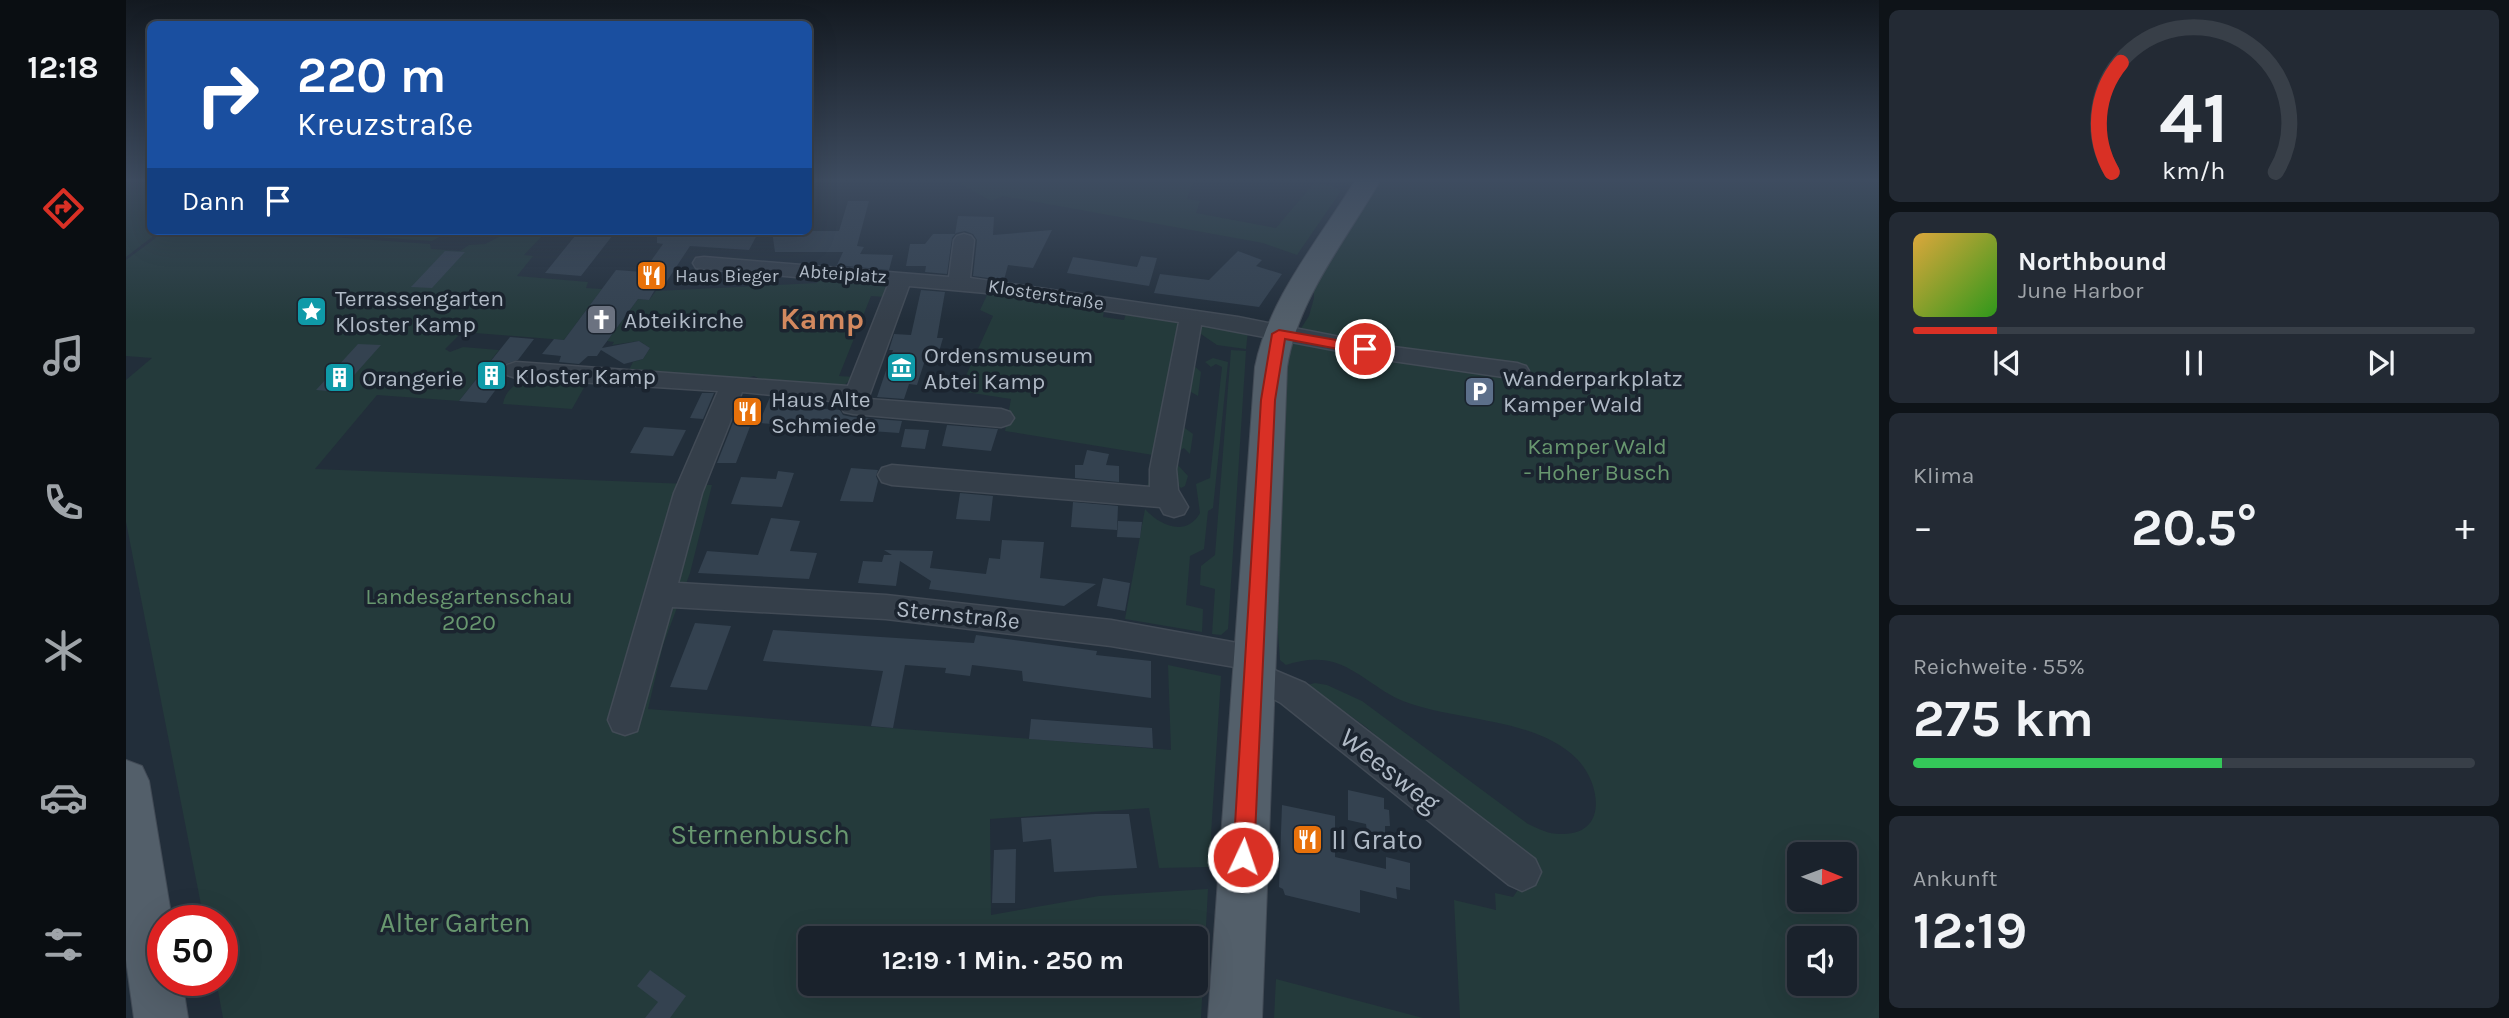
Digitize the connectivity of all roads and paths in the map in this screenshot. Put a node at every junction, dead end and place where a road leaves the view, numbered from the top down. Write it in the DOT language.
graph roads {
  1 [pos="1338,227"];
  2 [pos="964,240"];
  3 [pos="704,263"];
  4 [pos="901,279"];
  5 [pos="958,283"];
  6 [pos="1191,317"];
  7 [pos="1279,334"];
  8 [pos="516,370"];
  9 [pos="1517,371"];
  10 [pos="733,384"];
  11 [pos="858,395"];
  12 [pos="1001,418"];
  13 [pos="892,475"];
  14 [pos="659,594"];
  15 [pos="1254,667"];
  16 [pos="625,720"];
  17 [pos="126,781"];
  18 [pos="1522,872"];
  19 [pos="161,1018"];
  20 [pos="1236,1018"];
  1 -- 7 [label="main road"];
  2 -- 5 [label="street"];
  3 -- 4 [label="street, Abteiplatz"];
  4 -- 5 [label="street, Klosterstraße"];
  4 -- 11 [label="street, Abteiplatz"];
  5 -- 6 [label="street, Klosterstraße"];
  6 -- 7 [label="street, Klosterstraße"];
  6 -- 13 [label="street"];
  7 -- 9 [label="street, Klosterstraße"];
  7 -- 15 [label="main road"];
  8 -- 10 [label="street"];
  10 -- 11 [label="street"];
  10 -- 14 [label="street"];
  11 -- 12 [label="street"];
  14 -- 15 [label="street, Sternstraße"];
  14 -- 16 [label="street"];
  15 -- 18 [label="street, Weesweg"];
  15 -- 20 [label="main road"];
  17 -- 19 [label="main road"];
}
